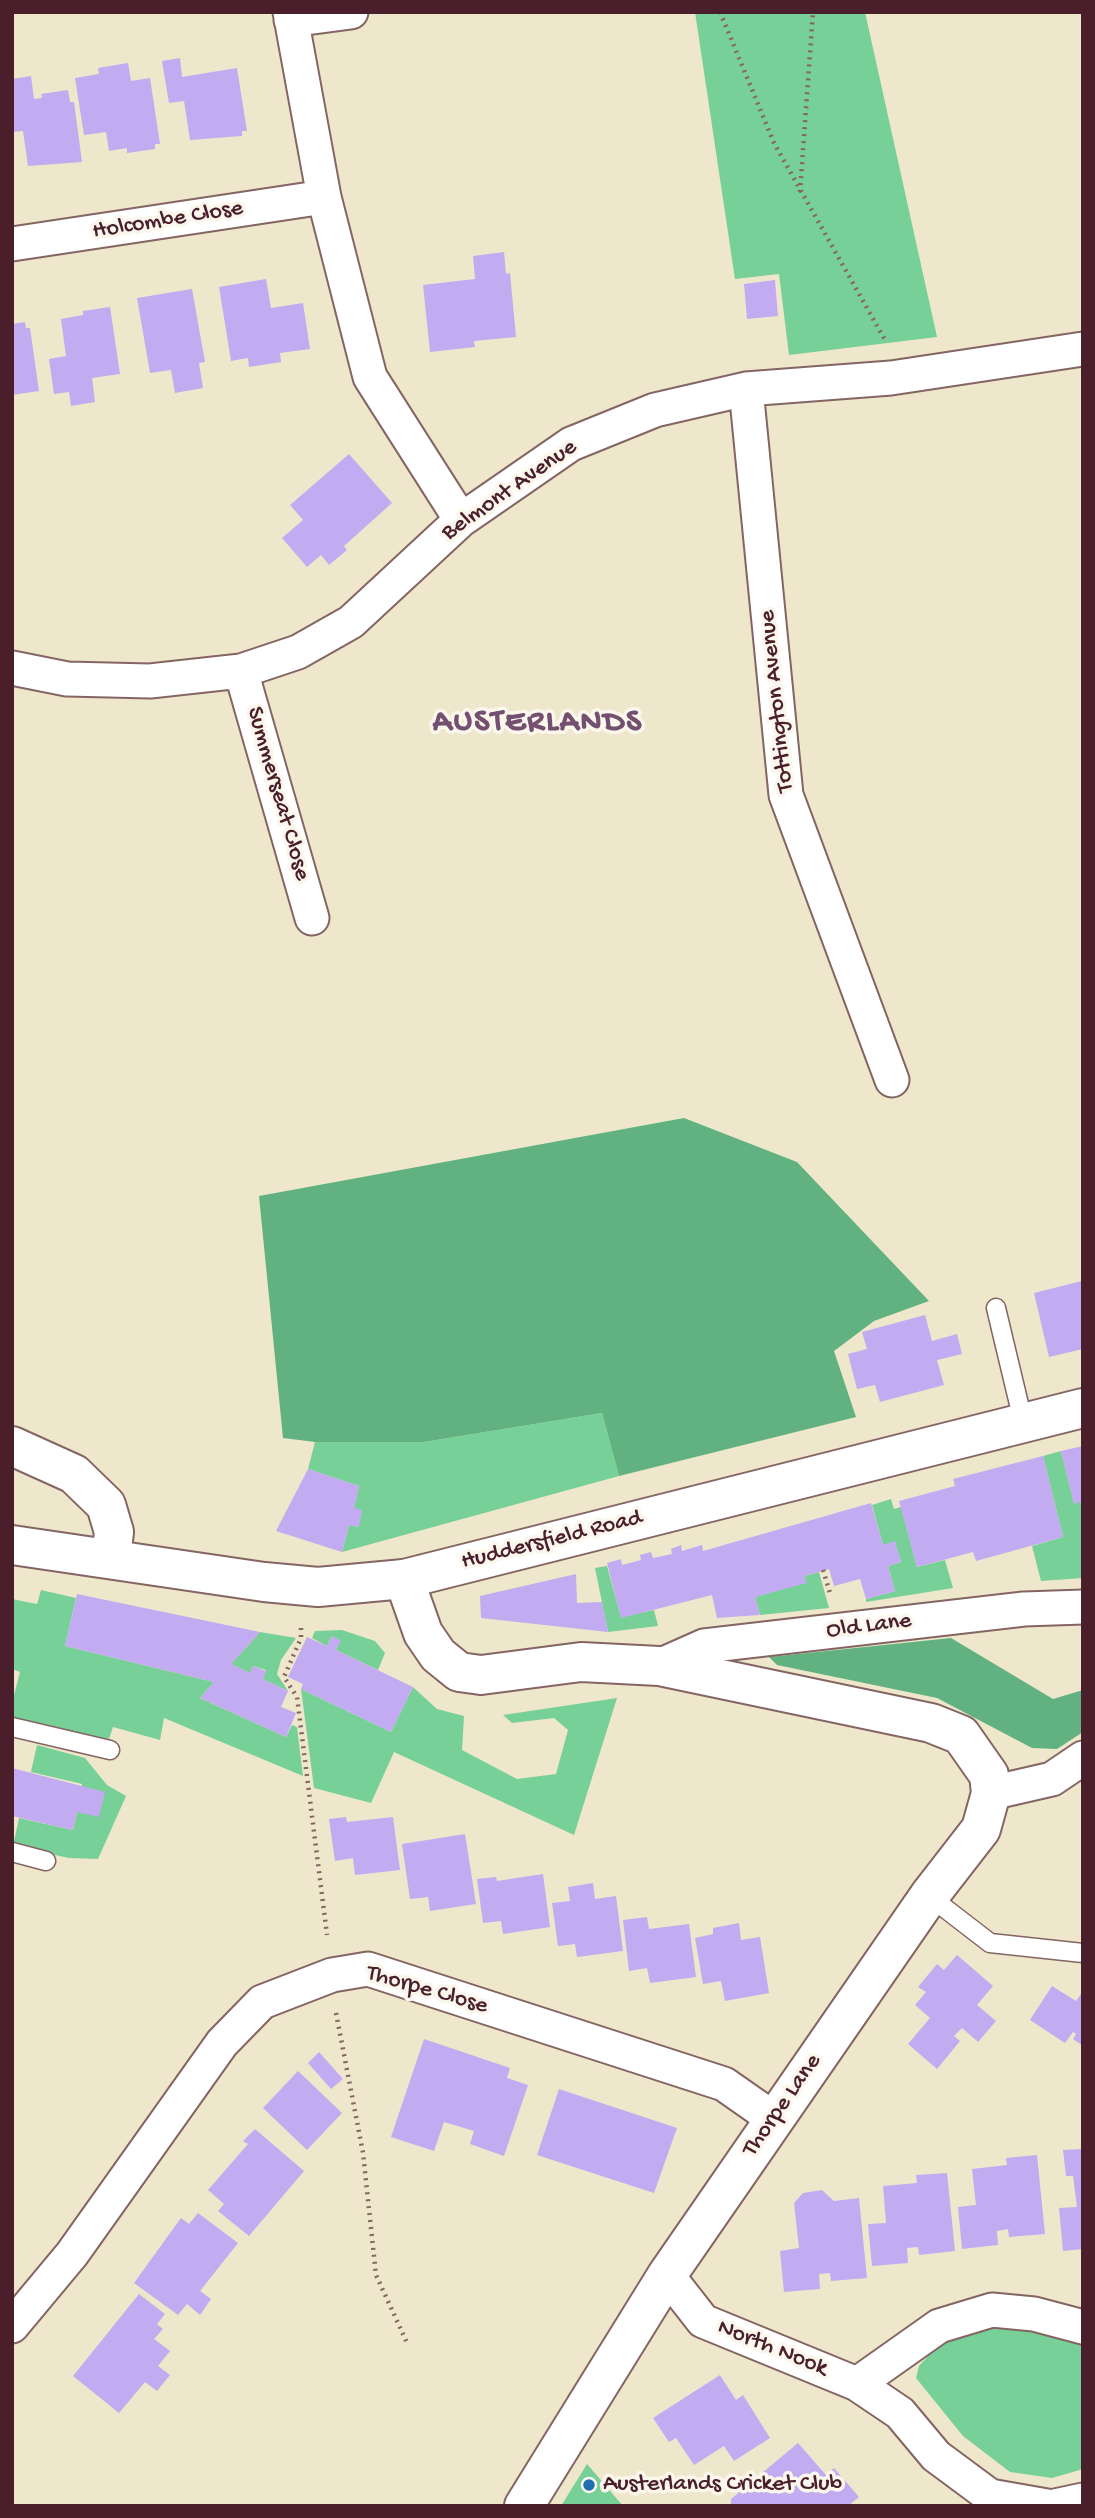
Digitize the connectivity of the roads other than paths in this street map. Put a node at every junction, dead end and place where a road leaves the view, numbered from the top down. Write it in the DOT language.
graph roads {
  1 [pos="351,12"];
  2 [pos="291,16"];
  3 [pos="324,197"];
  4 [pos="12,244"];
  5 [pos="1083,349"];
  6 [pos="746,389"];
  7 [pos="461,520"];
  8 [pos="12,668"];
  9 [pos="241,671"];
  10 [pos="312,918"];
  11 [pos="892,1080"];
  12 [pos="996,1308"];
  13 [pos="1083,1408"];
  14 [pos="1023,1421"];
  15 [pos="12,1446"];
  16 [pos="12,1545"];
  17 [pos="111,1558"];
  18 [pos="404,1578"];
  19 [pos="1083,1606"];
  20 [pos="659,1666"];
  21 [pos="12,1727"];
  22 [pos="110,1750"];
  23 [pos="1083,1758"];
  24 [pos="991,1793"];
  25 [pos="12,1852"];
  26 [pos="46,1861"];
  27 [pos="929,1896"];
  28 [pos="1083,1953"];
  29 [pos="774,2119"];
  30 [pos="667,2275"];
  31 [pos="12,2326"];
  32 [pos="1083,2328"];
  33 [pos="856,2384"];
  34 [pos="1083,2500"];
  35 [pos="524,2506"];
  36 [pos="1047,2506"];
  37 [pos="1055,2506"];
  1 -- 2 [label="street"];
  2 -- 3 [label="street"];
  3 -- 4 [label="street, Holcombe Close"];
  3 -- 7 [label="street"];
  5 -- 6 [label="street, Belmont Avenue"];
  6 -- 7 [label="street, Belmont Avenue"];
  6 -- 11 [label="street, Tottington Avenue"];
  7 -- 9 [label="street, Belmont Avenue"];
  8 -- 9 [label="street, Belmont Avenue"];
  9 -- 10 [label="street, Summerseat Close"];
  12 -- 14 [label="lane"];
  13 -- 14 [label="street, Huddersfield Road"];
  14 -- 18 [label="street, Huddersfield Road"];
  15 -- 17 [label="street"];
  16 -- 17 [label="street, Huddersfield Road"];
  17 -- 18 [label="street, Huddersfield Road"];
  18 -- 20 [label="street, Old Lane"];
  19 -- 20 [label="street, Old Lane"];
  20 -- 24 [label="street, Old Lane"];
  21 -- 22 [label="lane"];
  23 -- 24 [label="street"];
  24 -- 27 [label="street, Thorpe Lane"];
  25 -- 26 [label="lane"];
  27 -- 28 [label="lane"];
  27 -- 29 [label="street, Thorpe Lane"];
  29 -- 30 [label="street, Thorpe Lane"];
  29 -- 31 [label="street, Thorpe Close"];
  30 -- 33 [label="street, North Nook"];
  30 -- 35 [label="street, Thorpe Lane"];
  32 -- 33 [label="street, North Nook"];
  33 -- 36 [label="street, North Nook"];
  34 -- 37 [label="street"];
}
